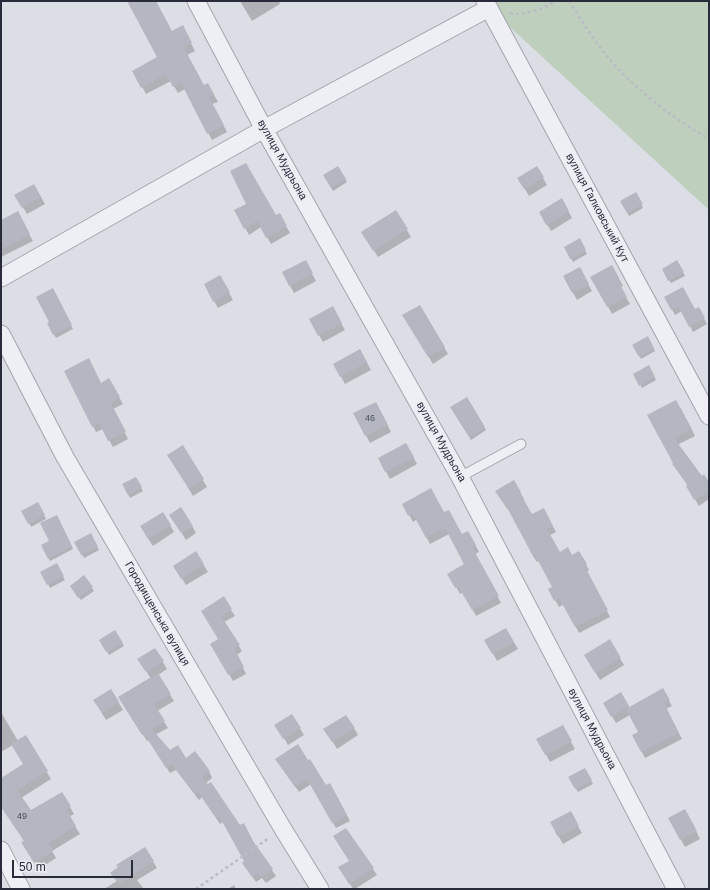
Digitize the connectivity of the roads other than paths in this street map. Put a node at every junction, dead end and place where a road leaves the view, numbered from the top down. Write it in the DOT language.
graph roads {
  1 [pos="196,1"];
  2 [pos="487,4"];
  3 [pos="264,129"];
  4 [pos="1,278"];
  5 [pos="1,334"];
  6 [pos="709,416"];
  7 [pos="521,444"];
  8 [pos="460,477"];
  9 [pos="1,850"];
  10 [pos="21,889"];
  11 [pos="320,889"];
  12 [pos="676,889"];
  1 -- 3 [label="street, вулиця Мудрьона"];
  2 -- 3 [label="street"];
  2 -- 6 [label="street, вулиця Галковський Кут"];
  3 -- 4 [label="street"];
  3 -- 8 [label="street, вулиця Мудрьона"];
  5 -- 11 [label="street, Городищенська вулиця"];
  7 -- 8 [label="lane"];
  8 -- 12 [label="street, вулиця Мудрьона"];
  9 -- 10 [label="street"];
}
